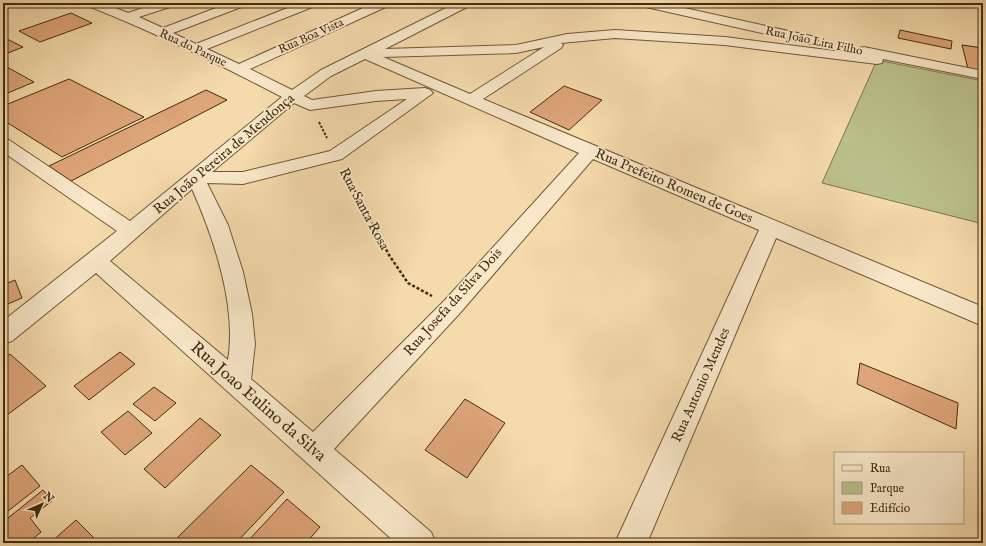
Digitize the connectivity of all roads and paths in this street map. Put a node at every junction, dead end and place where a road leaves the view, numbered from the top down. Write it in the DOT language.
graph roads {
  1 [pos="94,3"];
  2 [pos="169,3"];
  3 [pos="240,3"];
  4 [pos="311,3"];
  5 [pos="384,3"];
  6 [pos="465,3"];
  7 [pos="646,3"];
  8 [pos="690,13"];
  9 [pos="128,17"];
  10 [pos="659,20"];
  11 [pos="644,24"];
  12 [pos="162,34"];
  13 [pos="591,36"];
  14 [pos="567,38"];
  15 [pos="195,49"];
  16 [pos="365,54"];
  17 [pos="877,60"];
  18 [pos="238,69"];
  19 [pos="983,75"];
  20 [pos="456,92"];
  21 [pos="425,93"];
  22 [pos="293,96"];
  23 [pos="473,99"];
  24 [pos="310,105"];
  25 [pos="3,144"];
  26 [pos="590,151"];
  27 [pos="336,155"];
  28 [pos="195,177"];
  29 [pos="771,227"];
  30 [pos="131,231"];
  31 [pos="96,261"];
  32 [pos="452,307"];
  33 [pos="983,317"];
  34 [pos="3,334"];
  35 [pos="237,384"];
  36 [pos="314,451"];
  37 [pos="420,543"];
  38 [pos="631,543"];
  1 -- 9 [label="street, Rua do Parque"];
  2 -- 9 [label="street"];
  3 -- 12 [label="street"];
  4 -- 15 [label="street"];
  5 -- 18 [label="street, Rua Boa Vista"];
  6 -- 16 [label="street, Rua João Pereira de Mendonça"];
  7 -- 8 [label="street, Rua João Lira Filho"];
  8 -- 10 [label="street"];
  8 -- 19 [label="street, Rua João Lira Filho"];
  9 -- 12 [label="street, Rua do Parque"];
  11 -- 13 [label="street"];
  12 -- 15 [label="street, Rua do Parque"];
  13 -- 14 [label="street"];
  13 -- 17 [label="street"];
  14 -- 16 [label="street"];
  14 -- 23 [label="street"];
  15 -- 18 [label="street, Rua do Parque"];
  16 -- 20 [label="street, Rua Prefeito Romeu de Goes"];
  16 -- 22 [label="street, Rua João Pereira de Mendonça"];
  18 -- 22 [label="street, Rua do Parque"];
  20 -- 21 [label="street"];
  20 -- 23 [label="street, Rua Prefeito Romeu de Goes"];
  21 -- 24 [label="street"];
  21 -- 27 [label="street"];
  22 -- 24 [label="street"];
  22 -- 28 [label="street, Rua João Pereira de Mendonça"];
  23 -- 26 [label="street, Rua Prefeito Romeu de Goes"];
  24 -- 27 [label="path, Rua Santa Rosa"];
  25 -- 30 [label="street"];
  26 -- 29 [label="street, Rua Prefeito Romeu de Goes"];
  26 -- 32 [label="street, Rua Josefa da Silva Dois"];
  27 -- 28 [label="street"];
  27 -- 32 [label="path, Rua Santa Rosa"];
  28 -- 30 [label="street, Rua João Pereira de Mendonça"];
  28 -- 35 [label="street"];
  29 -- 33 [label="street, Rua Prefeito Romeu de Goes"];
  29 -- 38 [label="street, Rua Antonio Mendes"];
  30 -- 31 [label="street, Rua João Pereira de Mendonça"];
  31 -- 34 [label="street, Rua João Pereira de Mendonça"];
  31 -- 35 [label="street, Rua Joao Eulino da Silva"];
  32 -- 36 [label="street, Rua Josefa da Silva Dois"];
  35 -- 36 [label="street, Rua Joao Eulino da Silva"];
  36 -- 37 [label="street, Rua Joao Eulino da Silva"];
}
